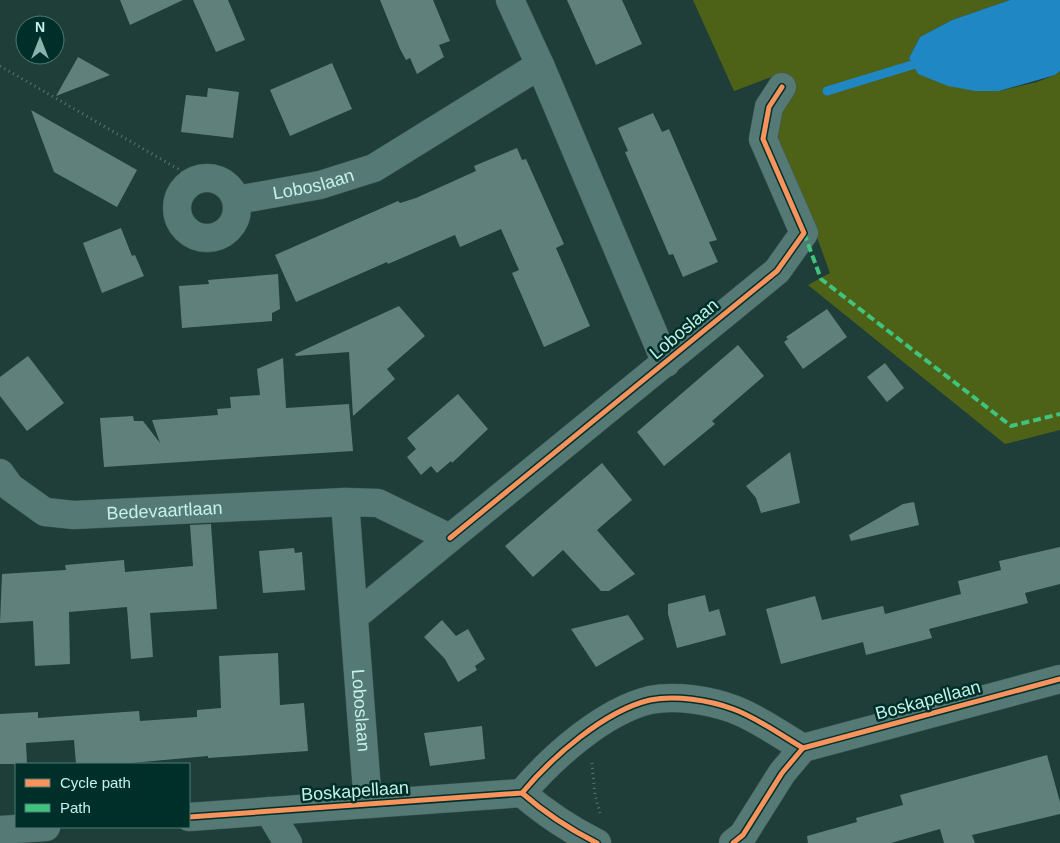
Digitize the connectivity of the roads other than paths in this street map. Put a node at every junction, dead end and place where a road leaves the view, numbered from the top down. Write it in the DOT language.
graph roads {
  1 [pos="510,0"];
  2 [pos="540,65"];
  3 [pos="782,87"];
  4 [pos="237,200"];
  5 [pos="666,363"];
  6 [pos="0,473"];
  7 [pos="345,502"];
  8 [pos="450,538"];
  9 [pos="354,616"];
  10 [pos="1060,679"];
  11 [pos="803,748"];
  12 [pos="522,793"];
  13 [pos="368,804"];
  14 [pos="270,811"];
  15 [pos="190,817"];
  16 [pos="31,828"];
  17 [pos="0,830"];
  18 [pos="288,843"];
  19 [pos="597,843"];
  20 [pos="733,843"];
  1 -- 2 [label="street, Loboslaan"];
  2 -- 4 [label="street, Loboslaan"];
  2 -- 5 [label="street, Loboslaan"];
  3 -- 5 [label="street, Loboslaan"];
  4 -- 4 [label="street"];
  5 -- 8 [label="street, Loboslaan"];
  6 -- 7 [label="street, Bedevaartlaan"];
  7 -- 8 [label="street"];
  7 -- 9 [label="street, Loboslaan"];
  8 -- 9 [label="street, Loboslaan"];
  9 -- 13 [label="street, Loboslaan"];
  10 -- 11 [label="street, Boskapellaan"];
  11 -- 12 [label="street"];
  11 -- 20 [label="street"];
  12 -- 13 [label="street, Boskapellaan"];
  12 -- 19 [label="street"];
  13 -- 14 [label="street, Boskapellaan"];
  14 -- 15 [label="street, Boskapellaan"];
  14 -- 18 [label="street"];
  16 -- 17 [label="street"];
}
